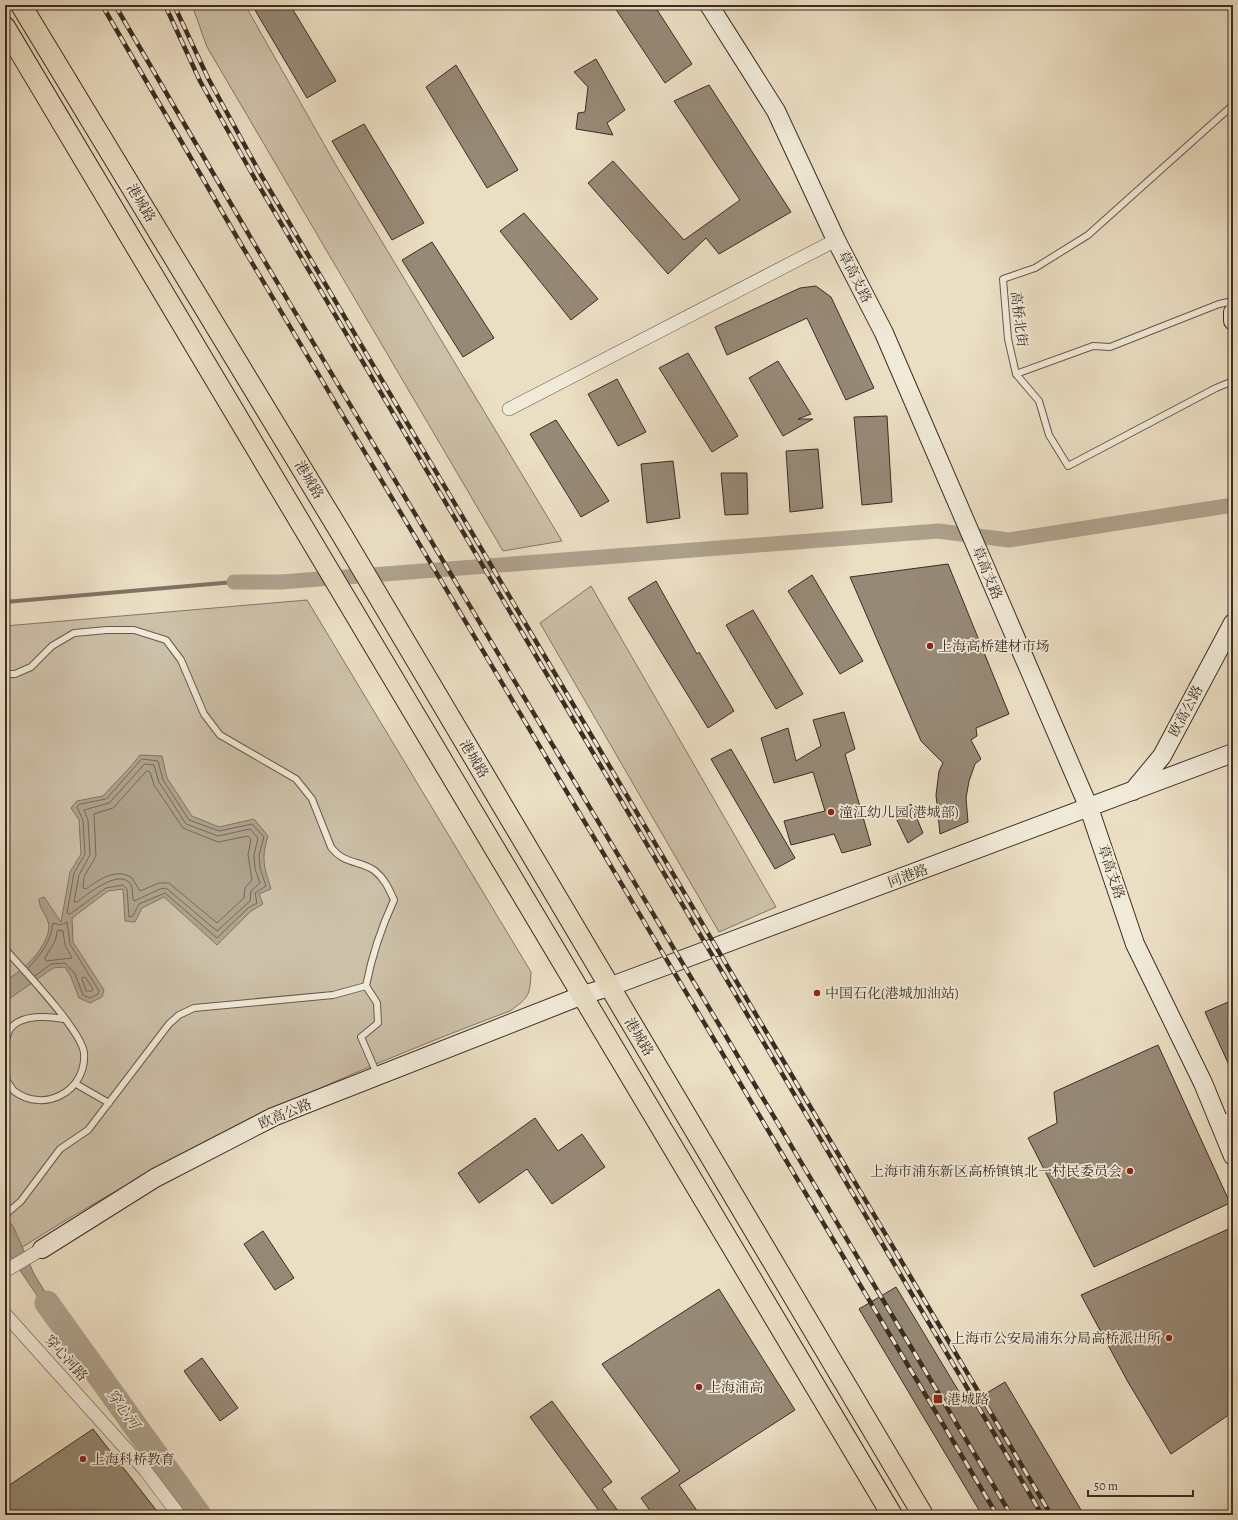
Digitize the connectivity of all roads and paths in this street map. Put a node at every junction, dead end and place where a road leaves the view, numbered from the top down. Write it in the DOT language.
graph roads {
  1 [pos="21,5"];
  2 [pos="709,5"];
  3 [pos="5,27"];
  4 [pos="1233,105"];
  5 [pos="836,240"];
  6 [pos="1233,301"];
  7 [pos="1233,312"];
  8 [pos="1233,321"];
  9 [pos="1016,374"];
  10 [pos="1233,381"];
  11 [pos="509,409"];
  12 [pos="1233,623"];
  13 [pos="5,674"];
  14 [pos="1233,753"];
  15 [pos="1131,793"];
  16 [pos="1088,808"];
  17 [pos="5,949"];
  18 [pos="366,986"];
  19 [pos="609,987"];
  20 [pos="583,995"];
  21 [pos="64,1019"];
  22 [pos="8,1028"];
  23 [pos="5,1041"];
  24 [pos="378,1076"];
  25 [pos="5,1078"];
  26 [pos="76,1084"];
  27 [pos="109,1103"];
  28 [pos="1226,1121"];
  29 [pos="1233,1156"];
  30 [pos="7,1213"];
  31 [pos="42,1249"];
  32 [pos="5,1271"];
  33 [pos="5,1314"];
  34 [pos="180,1515"];
  35 [pos="892,1515"];
  36 [pos="923,1515"];
  1 -- 19 [label="main road, 港城路"];
  2 -- 5 [label="street, 草高支路"];
  3 -- 20 [label="main road, 港城路"];
  4 -- 9 [label="lane, 高桥北街"];
  5 -- 11 [label="street"];
  5 -- 16 [label="street, 草高支路"];
  6 -- 9 [label="lane"];
  7 -- 8 [label="street"];
  9 -- 10 [label="lane"];
  12 -- 15 [label="street, 欧高公路"];
  13 -- 18 [label="lane"];
  14 -- 15 [label="street, 同港路"];
  15 -- 16 [label="street, 同港路"];
  16 -- 19 [label="street, 同港路"];
  16 -- 28 [label="street, 草高支路"];
  17 -- 21 [label="lane"];
  18 -- 24 [label="lane"];
  18 -- 27 [label="lane"];
  19 -- 20 [label="street, 同港路"];
  19 -- 36 [label="main road, 港城路"];
  20 -- 24 [label="street, 欧高公路"];
  20 -- 35 [label="main road, 港城路"];
  21 -- 22 [label="lane"];
  21 -- 26 [label="lane"];
  22 -- 23 [label="lane"];
  24 -- 31 [label="street, 欧高公路"];
  25 -- 26 [label="lane"];
  26 -- 27 [label="lane"];
  27 -- 30 [label="lane"];
  28 -- 29 [label="street, 草高支路"];
  31 -- 32 [label="street, 欧高公路"];
  33 -- 34 [label="street, 穿心河路"];
}
